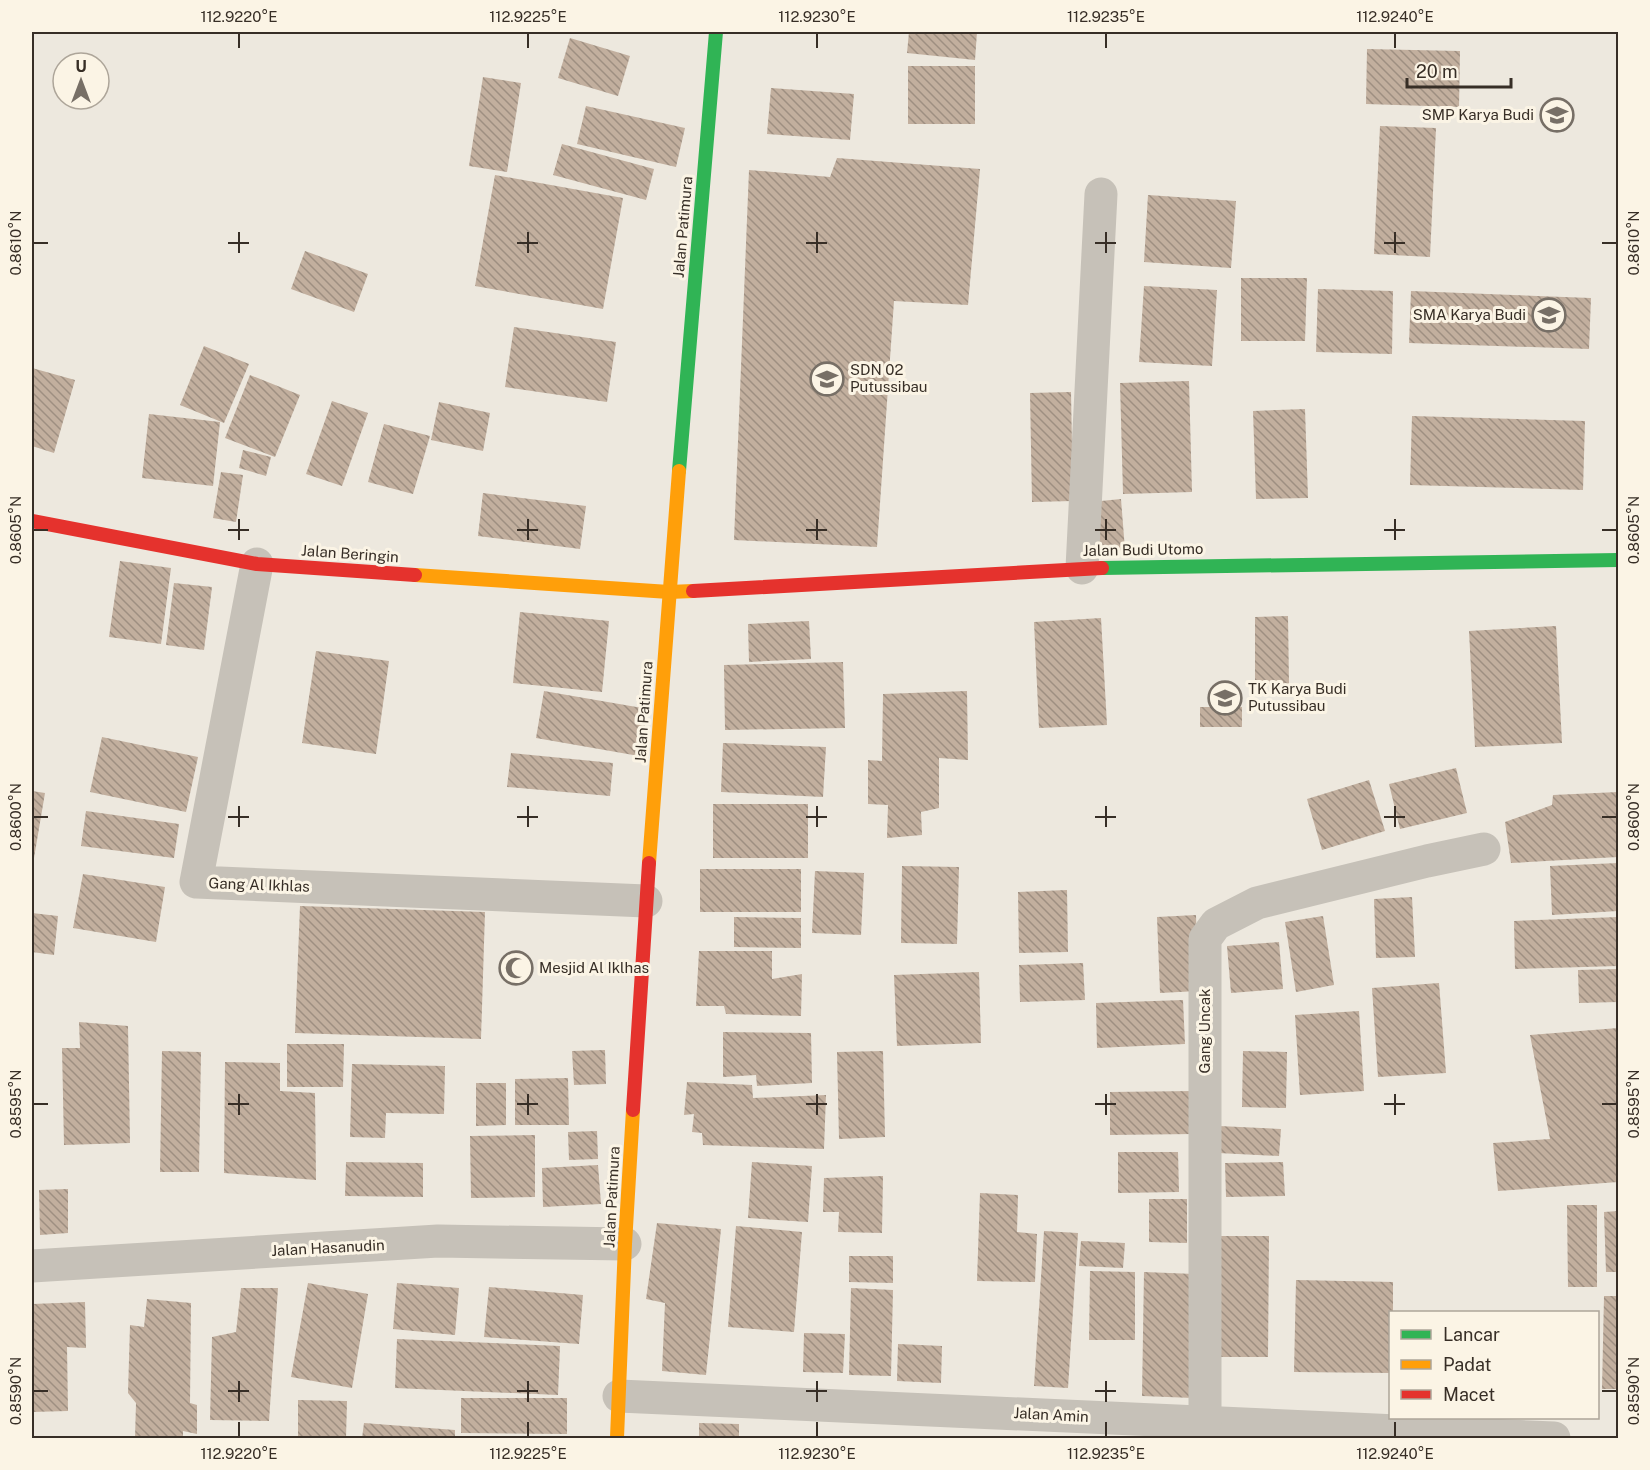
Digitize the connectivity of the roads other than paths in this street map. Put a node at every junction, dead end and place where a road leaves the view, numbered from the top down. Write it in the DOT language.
graph roads {
  1 [pos="716,32"];
  2 [pos="1101,194"];
  3 [pos="32,521"];
  4 [pos="1618,560"];
  5 [pos="257,564"];
  6 [pos="1082,568"];
  7 [pos="669,592"];
  8 [pos="1484,849"];
  9 [pos="646,901"];
  10 [pos="625,1244"];
  11 [pos="32,1266"];
  12 [pos="619,1396"];
  13 [pos="1205,1422"];
  14 [pos="617,1438"];
  15 [pos="1554,1438"];
  1 -- 7 [label="street, Jalan Patimura"];
  2 -- 6 [label="street"];
  3 -- 5 [label="street, Jalan Beringin"];
  4 -- 6 [label="street, Jalan Budi Utomo"];
  5 -- 7 [label="street, Jalan Beringin"];
  5 -- 9 [label="street, Gang Al Ikhlas"];
  6 -- 7 [label="street, Jalan Budi Utomo"];
  7 -- 9 [label="street, Jalan Patimura"];
  8 -- 13 [label="street, Gang Uncak"];
  9 -- 10 [label="street, Jalan Patimura"];
  10 -- 11 [label="street, Jalan Hasanudin"];
  10 -- 12 [label="street, Jalan Patimura"];
  12 -- 13 [label="street, Jalan Amin"];
  12 -- 14 [label="street, Jalan Patimura"];
  13 -- 15 [label="street, Jalan Amin"];
}
